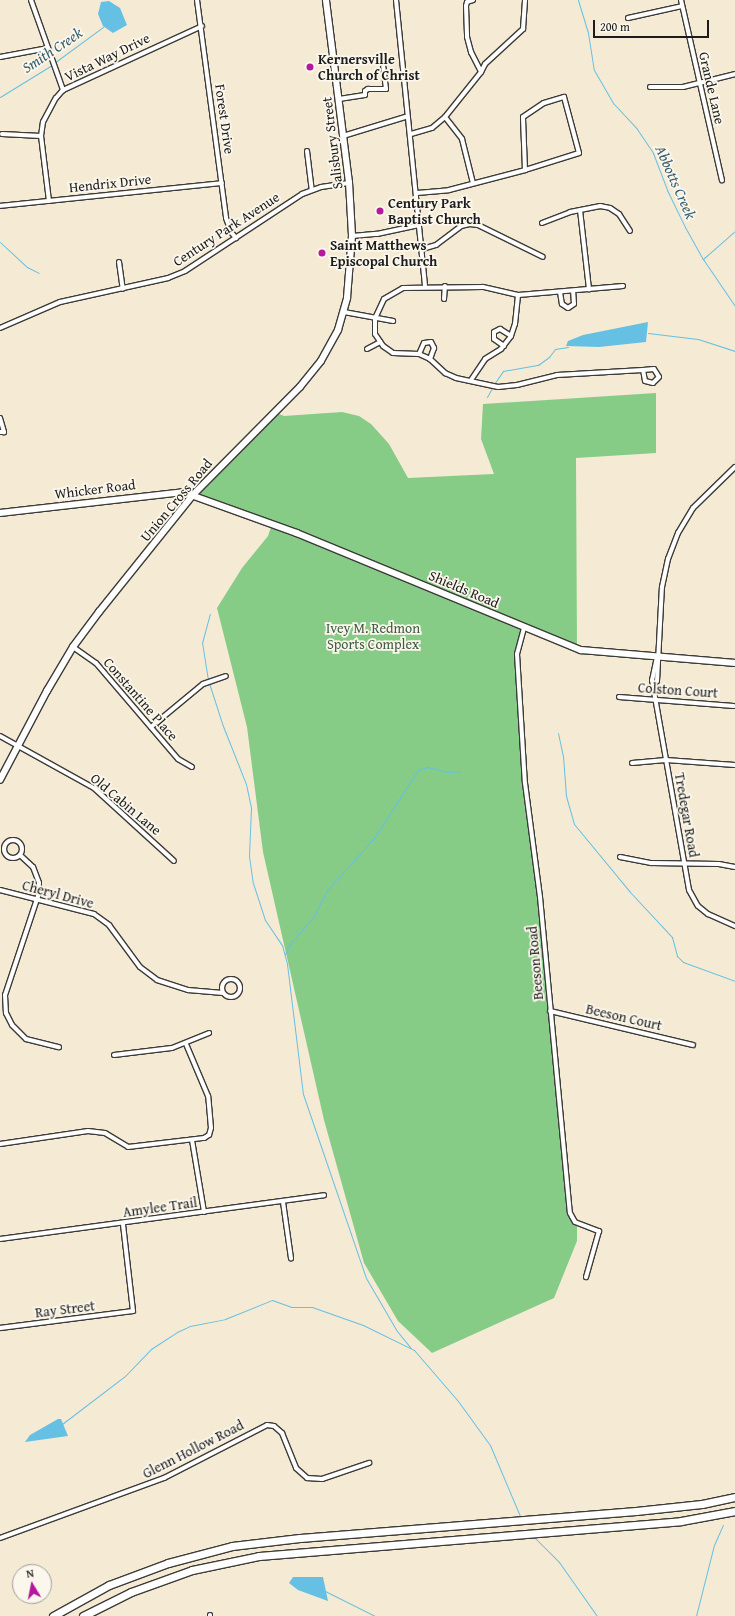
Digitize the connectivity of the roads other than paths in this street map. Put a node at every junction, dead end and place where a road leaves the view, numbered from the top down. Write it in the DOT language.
graph roads {
  1 [pos="31,0"];
  2 [pos="197,0"];
  3 [pos="326,0"];
  4 [pos="396,0"];
  5 [pos="473,0"];
  6 [pos="525,0"];
  7 [pos="681,0"];
  8 [pos="682,6"];
  9 [pos="628,18"];
  10 [pos="202,26"];
  11 [pos="48,48"];
  12 [pos="0,57"];
  13 [pos="383,66"];
  14 [pos="481,72"];
  15 [pos="735,74"];
  16 [pos="700,83"];
  17 [pos="650,87"];
  18 [pos="64,90"];
  19 [pos="339,99"];
  20 [pos="404,117"];
  21 [pos="445,117"];
  22 [pos="2,134"];
  23 [pos="411,134"];
  24 [pos="41,136"];
  25 [pos="343,136"];
  26 [pos="306,151"];
  27 [pos="525,170"];
  28 [pos="722,180"];
  29 [pos="222,183"];
  30 [pos="349,183"];
  31 [pos="473,184"];
  32 [pos="312,190"];
  33 [pos="417,193"];
  34 [pos="49,201"];
  35 [pos="0,206"];
  36 [pos="580,210"];
  37 [pos="542,223"];
  38 [pos="419,225"];
  39 [pos="630,231"];
  40 [pos="352,236"];
  41 [pos="236,238"];
  42 [pos="422,249"];
  43 [pos="543,257"];
  44 [pos="119,262"];
  45 [pos="425,286"];
  46 [pos="445,286"];
  47 [pos="623,286"];
  48 [pos="122,289"];
  49 [pos="589,289"];
  50 [pos="573,291"];
  51 [pos="560,292"];
  52 [pos="518,295"];
  53 [pos="444,299"];
  54 [pos="344,312"];
  55 [pos="375,318"];
  56 [pos="393,321"];
  57 [pos="0,328"];
  58 [pos="512,336"];
  59 [pos="380,342"];
  60 [pos="504,346"];
  61 [pos="367,349"];
  62 [pos="419,354"];
  63 [pos="430,359"];
  64 [pos="643,370"];
  65 [pos="471,380"];
  66 [pos="0,418"];
  67 [pos="0,432"];
  68 [pos="735,467"];
  69 [pos="193,495"];
  70 [pos="0,513"];
  71 [pos="524,628"];
  72 [pos="73,647"];
  73 [pos="657,657"];
  74 [pos="735,663"];
  75 [pos="226,676"];
  76 [pos="620,697"];
  77 [pos="656,699"];
  78 [pos="734,706"];
  79 [pos="151,727"];
  80 [pos="0,736"];
  81 [pos="18,745"];
  82 [pos="666,760"];
  83 [pos="632,763"];
  84 [pos="735,765"];
  85 [pos="192,767"];
  86 [pos="0,780"];
  87 [pos="20,855"];
  88 [pos="620,857"];
  89 [pos="174,861"];
  90 [pos="684,864"];
  91 [pos="735,867"];
  92 [pos="0,890"];
  93 [pos="37,899"];
  94 [pos="735,926"];
  95 [pos="223,993"];
  96 [pos="550,1011"];
  97 [pos="209,1033"];
  98 [pos="186,1044"];
  99 [pos="692,1045"];
  100 [pos="59,1047"];
  101 [pos="114,1055"];
  102 [pos="192,1140"];
  103 [pos="0,1144"];
  104 [pos="324,1195"];
  105 [pos="283,1202"];
  106 [pos="204,1212"];
  107 [pos="123,1224"];
  108 [pos="0,1239"];
  109 [pos="291,1258"];
  110 [pos="586,1277"];
  111 [pos="0,1328"];
  112 [pos="369,1463"];
  113 [pos="735,1497"];
  114 [pos="735,1511"];
  115 [pos="0,1538"];
  116 [pos="53,1616"];
  117 [pos="82,1616"];
  1 -- 11 [label="street"];
  2 -- 10 [label="street, Forest Drive"];
  3 -- 19 [label="main road, Salisbury Street"];
  4 -- 23 [label="street"];
  5 -- 14 [label="street"];
  6 -- 14 [label="street"];
  7 -- 8 [label="street, Grande Lane"];
  8 -- 9 [label="street"];
  8 -- 16 [label="street, Grande Lane"];
  10 -- 18 [label="street, Vista Way Drive"];
  10 -- 29 [label="street, Forest Drive"];
  11 -- 12 [label="street"];
  11 -- 18 [label="street"];
  13 -- 19 [label="street"];
  14 -- 21 [label="street"];
  15 -- 16 [label="street"];
  16 -- 17 [label="street"];
  16 -- 28 [label="street, Grande Lane"];
  18 -- 24 [label="street, Vista Way Drive"];
  19 -- 25 [label="main road, Salisbury Street"];
  20 -- 25 [label="street"];
  21 -- 23 [label="street"];
  21 -- 31 [label="street"];
  22 -- 24 [label="street"];
  23 -- 33 [label="street"];
  24 -- 34 [label="street, Vista Way Drive"];
  25 -- 30 [label="main road, Salisbury Street"];
  26 -- 32 [label="street"];
  27 -- 27 [label="street"];
  27 -- 31 [label="street"];
  29 -- 34 [label="street, Hendrix Drive"];
  29 -- 41 [label="street, Forest Drive"];
  30 -- 32 [label="street, Century Park Avenue"];
  30 -- 40 [label="main road, Salisbury Street"];
  31 -- 33 [label="street"];
  32 -- 41 [label="street, Century Park Avenue"];
  33 -- 38 [label="street"];
  34 -- 35 [label="street, Hendrix Drive"];
  36 -- 37 [label="street"];
  36 -- 39 [label="street"];
  36 -- 49 [label="street"];
  38 -- 40 [label="street"];
  38 -- 42 [label="street"];
  40 -- 54 [label="main road, Union Cross Road"];
  41 -- 48 [label="street, Century Park Avenue"];
  42 -- 43 [label="street"];
  42 -- 45 [label="street"];
  44 -- 48 [label="street"];
  45 -- 46 [label="street"];
  45 -- 55 [label="street"];
  46 -- 52 [label="street"];
  46 -- 53 [label="street"];
  47 -- 49 [label="street"];
  48 -- 57 [label="street, Century Park Avenue"];
  49 -- 50 [label="street"];
  50 -- 51 [label="street"];
  50 -- 51 [label="street"];
  51 -- 52 [label="street"];
  52 -- 58 [label="street"];
  54 -- 55 [label="street"];
  54 -- 69 [label="main road, Union Cross Road"];
  55 -- 56 [label="street"];
  55 -- 59 [label="street"];
  58 -- 60 [label="street"];
  58 -- 60 [label="street"];
  59 -- 61 [label="street"];
  59 -- 62 [label="street"];
  60 -- 65 [label="street"];
  62 -- 63 [label="street"];
  62 -- 63 [label="street"];
  63 -- 65 [label="street"];
  64 -- 65 [label="street"];
  66 -- 67 [label="street"];
  68 -- 73 [label="street, Tredegar Road"];
  69 -- 70 [label="main road, Whicker Road"];
  69 -- 71 [label="main road, Shields Road"];
  69 -- 72 [label="main road, Union Cross Road"];
  71 -- 73 [label="main road, Shields Road"];
  71 -- 96 [label="street, Beeson Road"];
  72 -- 79 [label="street, Constantine Place"];
  72 -- 81 [label="main road, Union Cross Road"];
  73 -- 74 [label="main road, Shields Road"];
  73 -- 77 [label="street, Tredegar Road"];
  75 -- 79 [label="street"];
  76 -- 77 [label="street, Colston Court"];
  77 -- 78 [label="street, Colston Court"];
  77 -- 82 [label="street, Tredegar Road"];
  79 -- 85 [label="street, Constantine Place"];
  80 -- 81 [label="street, Old Cabin Lane"];
  81 -- 86 [label="main road, Union Cross Road"];
  81 -- 89 [label="street, Old Cabin Lane"];
  82 -- 83 [label="street"];
  82 -- 84 [label="street"];
  82 -- 90 [label="street, Tredegar Road"];
  87 -- 87 [label="street"];
  87 -- 93 [label="street"];
  88 -- 90 [label="street"];
  90 -- 91 [label="street"];
  90 -- 94 [label="street, Tredegar Road"];
  92 -- 93 [label="street, Cheryl Drive"];
  93 -- 95 [label="street, Cheryl Drive"];
  93 -- 100 [label="street"];
  95 -- 95 [label="street"];
  96 -- 99 [label="street, Beeson Court"];
  96 -- 110 [label="street, Beeson Road"];
  97 -- 98 [label="street"];
  98 -- 101 [label="street"];
  98 -- 102 [label="street"];
  102 -- 103 [label="street"];
  102 -- 106 [label="street"];
  104 -- 105 [label="street, Amylee Trail"];
  105 -- 106 [label="street, Amylee Trail"];
  105 -- 109 [label="street"];
  106 -- 107 [label="street, Amylee Trail"];
  107 -- 108 [label="street, Amylee Trail"];
  107 -- 111 [label="street, Ray Street"];
  112 -- 115 [label="street, Glenn Hollow Road"];
  113 -- 116 [label="highway"];
  114 -- 117 [label="highway"];
}
